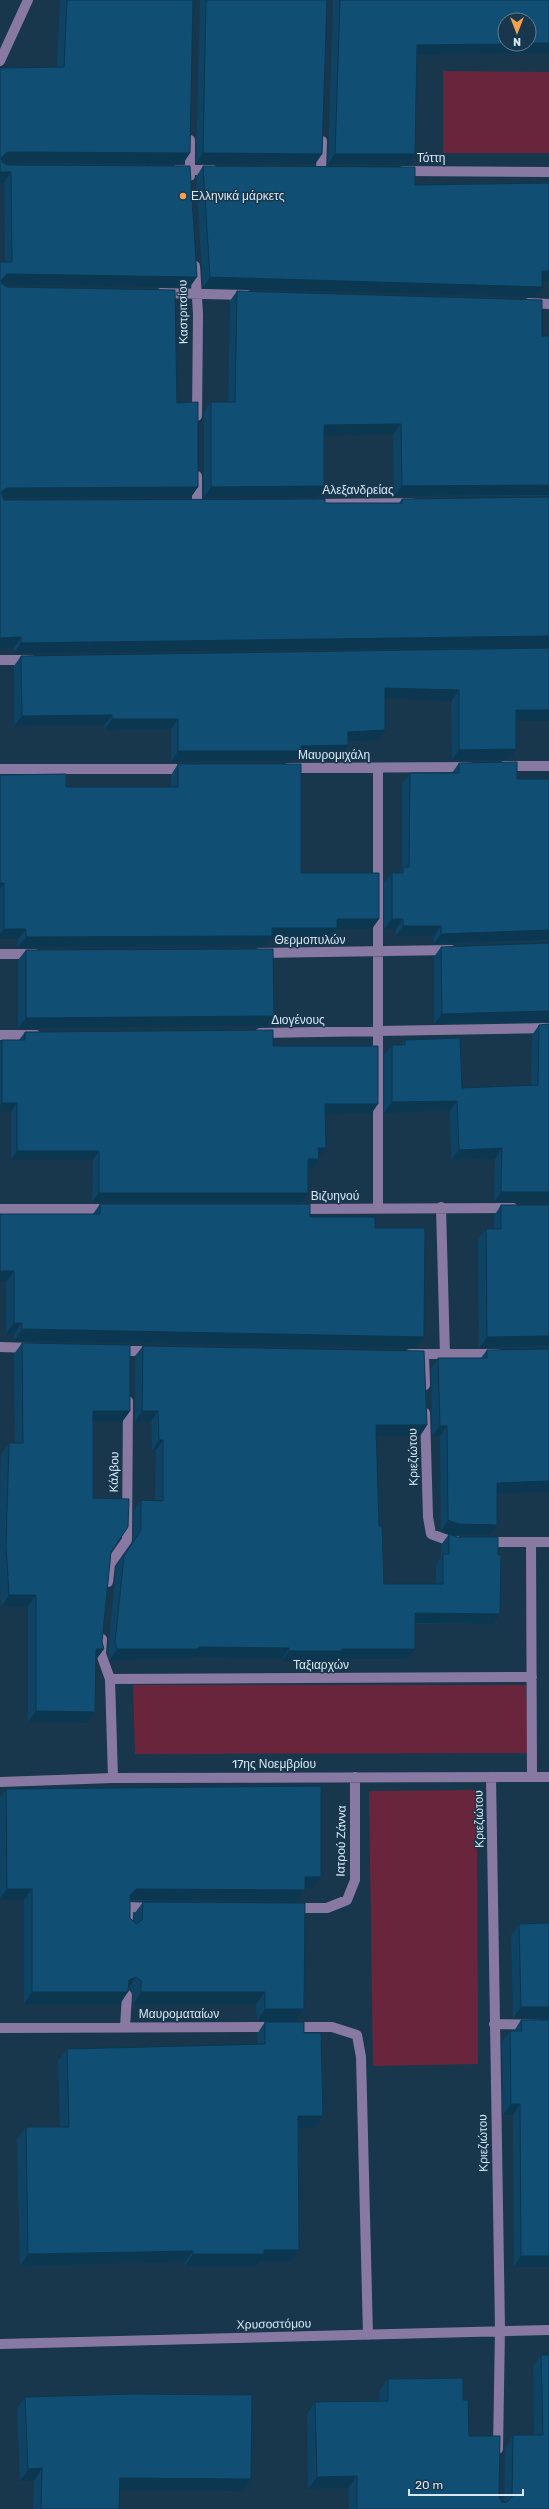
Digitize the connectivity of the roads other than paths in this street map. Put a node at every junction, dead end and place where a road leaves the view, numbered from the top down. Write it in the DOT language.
graph roads {
  1 [pos="28,0"];
  2 [pos="0,61"];
  3 [pos="190,131"];
  4 [pos="322,132"];
  5 [pos="166,170"];
  6 [pos="189,170"];
  7 [pos="220,170"];
  8 [pos="321,171"];
  9 [pos="392,171"];
  10 [pos="549,172"];
  11 [pos="190,185"];
  12 [pos="194,255"];
  13 [pos="150,293"];
  14 [pos="197,294"];
  15 [pos="259,295"];
  16 [pos="518,303"];
  17 [pos="549,304"];
  18 [pos="197,425"];
  19 [pos="197,465"];
  20 [pos="424,503"];
  21 [pos="197,504"];
  22 [pos="298,504"];
  23 [pos="0,660"];
  24 [pos="40,660"];
  25 [pos="495,766"];
  26 [pos="549,766"];
  27 [pos="479,767"];
  28 [pos="276,768"];
  29 [pos="378,768"];
  30 [pos="0,769"];
  31 [pos="197,769"];
  32 [pos="464,950"];
  33 [pos="379,952"];
  34 [pos="245,953"];
  35 [pos="0,954"];
  36 [pos="47,954"];
  37 [pos="549,1028"];
  38 [pos="379,1032"];
  39 [pos="252,1033"];
  40 [pos="47,1034"];
  41 [pos="0,1035"];
  42 [pos="441,1207"];
  43 [pos="0,1209"];
  44 [pos="118,1209"];
  45 [pos="283,1209"];
  46 [pos="378,1209"];
  47 [pos="520,1209"];
  48 [pos="0,1347"];
  49 [pos="45,1348"];
  50 [pos="106,1350"];
  51 [pos="160,1351"];
  52 [pos="400,1354"];
  53 [pos="509,1354"];
  54 [pos="424,1355"];
  55 [pos="445,1355"];
  56 [pos="128,1390"];
  57 [pos="531,1542"];
  58 [pos="549,1542"];
  59 [pos="107,1594"];
  60 [pos="103,1632"];
  61 [pos="532,1677"];
  62 [pos="110,1679"];
  63 [pos="355,1777"];
  64 [pos="491,1777"];
  65 [pos="532,1777"];
  66 [pos="549,1777"];
  67 [pos="113,1778"];
  68 [pos="0,1782"];
  69 [pos="160,1908"];
  70 [pos="279,1908"];
  71 [pos="128,1929"];
  72 [pos="127,1995"];
  73 [pos="494,2024"];
  74 [pos="549,2025"];
  75 [pos="125,2027"];
  76 [pos="0,2028"];
  77 [pos="500,2330"];
  78 [pos="549,2330"];
  79 [pos="368,2335"];
  80 [pos="0,2344"];
  81 [pos="498,2462"];
  1 -- 2 [label="street"];
  3 -- 6 [label="street"];
  4 -- 8 [label="street"];
  5 -- 6 [label="street"];
  6 -- 7 [label="street"];
  6 -- 11 [label="street"];
  9 -- 10 [label="street, Τόττη"];
  12 -- 14 [label="street, Καστριτσίου"];
  13 -- 14 [label="street"];
  14 -- 15 [label="street"];
  14 -- 18 [label="street, Καστριτσίου"];
  16 -- 17 [label="street"];
  19 -- 21 [label="street"];
  20 -- 22 [label="street, Αλεξανδρείας"];
  23 -- 24 [label="street"];
  25 -- 26 [label="street"];
  27 -- 29 [label="street, Μαυρομιχάλη"];
  28 -- 29 [label="street, Μαυρομιχάλη"];
  29 -- 33 [label="street"];
  30 -- 31 [label="street"];
  32 -- 33 [label="street, Θερμοπυλών"];
  33 -- 34 [label="street, Θερμοπυλών"];
  33 -- 38 [label="street"];
  35 -- 36 [label="street"];
  37 -- 38 [label="street, Διογένους"];
  38 -- 39 [label="street, Διογένους"];
  38 -- 46 [label="street"];
  40 -- 41 [label="street"];
  42 -- 46 [label="street, Βιζυηνού"];
  42 -- 47 [label="street, Βιζυηνού"];
  42 -- 55 [label="street"];
  43 -- 44 [label="street"];
  45 -- 46 [label="street, Βιζυηνού"];
  48 -- 49 [label="street"];
  50 -- 51 [label="street"];
  52 -- 54 [label="street"];
  53 -- 55 [label="street"];
  54 -- 55 [label="street"];
  54 -- 57 [label="street, Κριεζιώτου"];
  56 -- 59 [label="street, Κάλβου"];
  57 -- 58 [label="street"];
  57 -- 61 [label="street"];
  60 -- 62 [label="street"];
  61 -- 62 [label="street, Ταξιαρχών"];
  61 -- 65 [label="street"];
  62 -- 67 [label="street"];
  63 -- 64 [label="street, 17ης Νοεμβρίου"];
  63 -- 67 [label="street, 17ης Νοεμβρίου"];
  63 -- 70 [label="street, Ιατρού Ζάννα"];
  64 -- 65 [label="street, 17ης Νοεμβρίου"];
  64 -- 73 [label="street, Κριεζιώτου"];
  65 -- 66 [label="street, 17ης Νοεμβρίου"];
  67 -- 68 [label="street, 17ης Νοεμβρίου"];
  69 -- 71 [label="street"];
  72 -- 75 [label="street"];
  73 -- 74 [label="street"];
  73 -- 77 [label="street, Κριεζιώτου"];
  75 -- 76 [label="street, Μαυροματαίων"];
  75 -- 79 [label="street, Μαυροματαίων"];
  77 -- 78 [label="street, Χρυσοστόμου"];
  77 -- 79 [label="street, Χρυσοστόμου"];
  77 -- 81 [label="street, Κριεζιώτου"];
  79 -- 80 [label="street, Χρυσοστόμου"];
}
